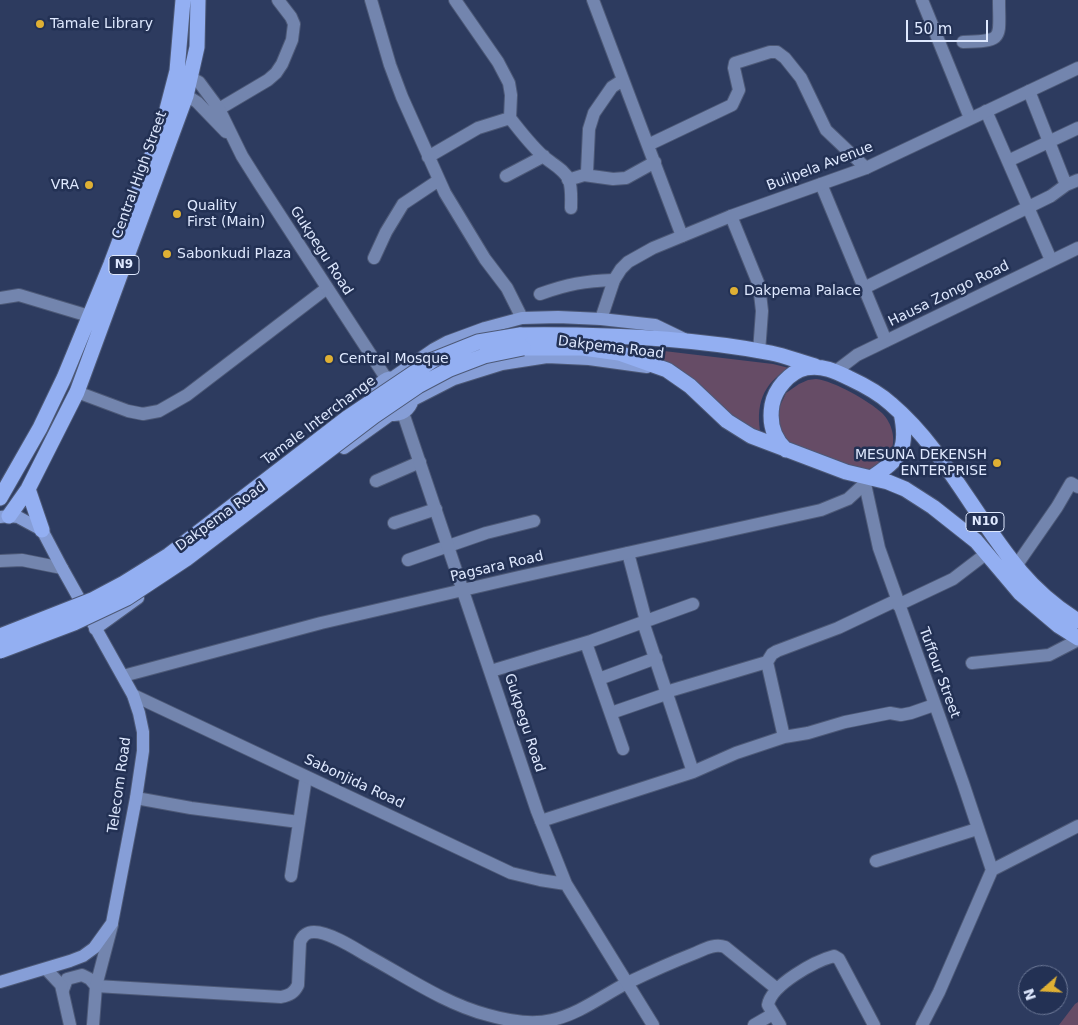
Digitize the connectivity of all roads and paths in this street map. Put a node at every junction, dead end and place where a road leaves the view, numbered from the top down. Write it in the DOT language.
graph roads {
  1 [pos="184,0"];
  2 [pos="198,0"];
  3 [pos="278,0"];
  4 [pos="371,0"];
  5 [pos="455,0"];
  6 [pos="593,0"];
  7 [pos="922,0"];
  8 [pos="999,0"];
  9 [pos="963,42"];
  10 [pos="1078,68"];
  11 [pos="177,71"];
  12 [pos="191,78"];
  13 [pos="623,80"];
  14 [pos="173,86"];
  15 [pos="1029,91"];
  16 [pos="186,96"];
  17 [pos="219,109"];
  18 [pos="986,111"];
  19 [pos="510,118"];
  20 [pos="970,118"];
  21 [pos="1078,128"];
  22 [pos="233,139"];
  23 [pos="1048,141"];
  24 [pos="648,145"];
  25 [pos="544,156"];
  26 [pos="428,157"];
  27 [pos="1008,161"];
  28 [pos="654,162"];
  29 [pos="866,168"];
  30 [pos="584,175"];
  31 [pos="506,176"];
  32 [pos="439,180"];
  33 [pos="568,180"];
  34 [pos="1078,180"];
  35 [pos="821,184"];
  36 [pos="1066,185"];
  37 [pos="571,208"];
  38 [pos="1028,208"];
  39 [pos="731,216"];
  40 [pos="682,236"];
  41 [pos="1078,248"];
  42 [pos="374,258"];
  43 [pos="1051,260"];
  44 [pos="614,280"];
  45 [pos="327,288"];
  46 [pos="864,288"];
  47 [pos="540,294"];
  48 [pos="0,298"];
  49 [pos="89,316"];
  50 [pos="522,318"];
  51 [pos="601,319"];
  52 [pos="521,341"];
  53 [pos="688,341"];
  54 [pos="886,341"];
  55 [pos="759,352"];
  56 [pos="816,366"];
  57 [pos="667,370"];
  58 [pos="836,371"];
  59 [pos="390,377"];
  60 [pos="77,392"];
  61 [pos="375,392"];
  62 [pos="413,400"];
  63 [pos="403,413"];
  64 [pos="901,413"];
  65 [pos="390,415"];
  66 [pos="787,451"];
  67 [pos="420,462"];
  68 [pos="376,481"];
  69 [pos="868,481"];
  70 [pos="1078,487"];
  71 [pos="28,489"];
  72 [pos="0,498"];
  73 [pos="436,508"];
  74 [pos="3,520"];
  75 [pos="534,521"];
  76 [pos="394,523"];
  77 [pos="42,530"];
  78 [pos="449,546"];
  79 [pos="628,553"];
  80 [pos="986,553"];
  81 [pos="408,560"];
  82 [pos="0,561"];
  83 [pos="1016,566"];
  84 [pos="62,568"];
  85 [pos="464,590"];
  86 [pos="80,600"];
  87 [pos="898,602"];
  88 [pos="693,604"];
  89 [pos="1078,621"];
  90 [pos="644,622"];
  91 [pos="95,629"];
  92 [pos="0,636"];
  93 [pos="1078,639"];
  94 [pos="586,643"];
  95 [pos="0,651"];
  96 [pos="656,658"];
  97 [pos="768,662"];
  98 [pos="972,664"];
  99 [pos="491,671"];
  100 [pos="124,676"];
  101 [pos="599,679"];
  102 [pos="666,693"];
  103 [pos="133,694"];
  104 [pos="934,705"];
  105 [pos="611,713"];
  106 [pos="784,737"];
  107 [pos="624,749"];
  108 [pos="693,772"];
  109 [pos="306,776"];
  110 [pos="136,798"];
  111 [pos="541,820"];
  112 [pos="299,822"];
  113 [pos="1078,826"];
  114 [pos="978,829"];
  115 [pos="876,861"];
  116 [pos="992,870"];
  117 [pos="291,876"];
  118 [pos="566,884"];
  119 [pos="112,924"];
  120 [pos="46,969"];
  121 [pos="0,982"];
  122 [pos="627,984"];
  123 [pos="96,986"];
  124 [pos="777,989"];
  125 [pos="63,990"];
  126 [pos="776,1020"];
  127 [pos="528,1024"];
  128 [pos="70,1025"];
  129 [pos="93,1025"];
  130 [pos="653,1025"];
  131 [pos="754,1025"];
  132 [pos="874,1025"];
  133 [pos="922,1025"];
  1 -- 11 [label="highway, Central High Street / N9"];
  2 -- 12 [label="highway, Central High Street / N9"];
  3 -- 17 [label="street"];
  4 -- 26 [label="street"];
  5 -- 19 [label="street"];
  6 -- 13 [label="street"];
  7 -- 20 [label="street"];
  8 -- 9 [label="street"];
  10 -- 15 [label="street, Builpela Avenue"];
  11 -- 12 [label="street, Gukpegu Road"];
  11 -- 14 [label="highway, Central High Street / N9"];
  12 -- 16 [label="highway, Central High Street / N9"];
  12 -- 17 [label="street, Gukpegu Road"];
  13 -- 24 [label="street"];
  13 -- 30 [label="street"];
  14 -- 16 [label="street, Gukpegu Road"];
  14 -- 49 [label="highway, Central High Street / N9"];
  15 -- 18 [label="street, Builpela Avenue"];
  15 -- 23 [label="street"];
  16 -- 22 [label="street, Gukpegu Road"];
  16 -- 60 [label="highway, Central High Street / N9"];
  17 -- 22 [label="street, Gukpegu Road"];
  18 -- 20 [label="street, Builpela Avenue"];
  18 -- 27 [label="street"];
  19 -- 25 [label="street"];
  19 -- 26 [label="street"];
  20 -- 29 [label="street, Builpela Avenue"];
  21 -- 23 [label="street"];
  22 -- 45 [label="street, Gukpegu Road"];
  23 -- 27 [label="street"];
  23 -- 36 [label="street"];
  24 -- 28 [label="street"];
  24 -- 29 [label="street"];
  25 -- 31 [label="street"];
  25 -- 33 [label="street"];
  26 -- 32 [label="street"];
  27 -- 38 [label="street"];
  28 -- 30 [label="street"];
  28 -- 40 [label="street"];
  29 -- 35 [label="street, Builpela Avenue"];
  30 -- 33 [label="street"];
  32 -- 42 [label="street"];
  32 -- 50 [label="street"];
  33 -- 37 [label="street"];
  34 -- 36 [label="street"];
  35 -- 39 [label="street, Builpela Avenue"];
  35 -- 46 [label="street"];
  36 -- 38 [label="street"];
  38 -- 43 [label="street"];
  38 -- 46 [label="street"];
  39 -- 40 [label="street, Builpela Avenue"];
  39 -- 55 [label="street"];
  40 -- 44 [label="street, Builpela Avenue"];
  41 -- 43 [label="street, Hausa Zongo Road"];
  43 -- 54 [label="street, Hausa Zongo Road"];
  44 -- 47 [label="street"];
  44 -- 51 [label="street, Builpela Avenue"];
  45 -- 59 [label="street, Gukpegu Road"];
  45 -- 60 [label="street"];
  46 -- 54 [label="street"];
  48 -- 49 [label="street"];
  49 -- 72 [label="highway, Central High Street / N9"];
  50 -- 51 [label="main road, Dakpema Road"];
  50 -- 59 [label="main road, Dakpema Road"];
  51 -- 53 [label="main road, Dakpema Road"];
  52 -- 53 [label="highway, Tamale Interchange"];
  52 -- 57 [label="highway, Tamale Interchange"];
  52 -- 92 [label="highway, Tamale Interchange, bridge"];
  52 -- 95 [label="highway, Tamale Interchange, bridge"];
  53 -- 55 [label="highway, Dakpema Road / N10"];
  54 -- 58 [label="street, Hausa Zongo Road"];
  55 -- 56 [label="highway, Dakpema Road / N10"];
  56 -- 58 [label="highway, N10"];
  56 -- 66 [label="highway"];
  57 -- 62 [label="main road, Dakpema Road"];
  57 -- 66 [label="highway, Dakpema Road / N10"];
  58 -- 64 [label="highway, N10"];
  59 -- 61 [label="main road"];
  59 -- 62 [label="main road"];
  60 -- 71 [label="highway, Central High Street / N9"];
  61 -- 65 [label="main road"];
  61 -- 86 [label="main road, Dakpema Road"];
  62 -- 63 [label="main road"];
  63 -- 65 [label="main road"];
  63 -- 67 [label="street, Gukpegu Road"];
  64 -- 69 [label="highway"];
  64 -- 83 [label="highway, N10"];
  65 -- 91 [label="main road, Dakpema Road"];
  66 -- 69 [label="highway, N10"];
  67 -- 68 [label="street"];
  67 -- 73 [label="street, Gukpegu Road"];
  69 -- 79 [label="street, Pagsara Road"];
  69 -- 80 [label="highway, N10"];
  69 -- 87 [label="street, Tuffour Street"];
  70 -- 83 [label="street"];
  71 -- 74 [label="highway, Central High Street / N9"];
  71 -- 77 [label="highway"];
  73 -- 76 [label="street"];
  73 -- 78 [label="street, Gukpegu Road"];
  74 -- 77 [label="main road"];
  75 -- 78 [label="street"];
  77 -- 84 [label="main road, Telecom Road"];
  78 -- 81 [label="street"];
  78 -- 85 [label="street, Gukpegu Road"];
  79 -- 85 [label="street, Pagsara Road"];
  79 -- 90 [label="street"];
  80 -- 87 [label="street"];
  80 -- 93 [label="highway, N10"];
  82 -- 84 [label="street"];
  83 -- 89 [label="highway, N10"];
  84 -- 86 [label="main road, Telecom Road"];
  85 -- 99 [label="street, Gukpegu Road"];
  85 -- 100 [label="street, Pagsara Road"];
  86 -- 91 [label="main road, Telecom Road"];
  87 -- 97 [label="street"];
  87 -- 104 [label="street, Tuffour Street"];
  88 -- 90 [label="street"];
  90 -- 94 [label="street"];
  90 -- 96 [label="street"];
  91 -- 100 [label="main road, Telecom Road"];
  93 -- 98 [label="street"];
  94 -- 99 [label="street"];
  94 -- 101 [label="street"];
  96 -- 101 [label="street"];
  96 -- 102 [label="street"];
  97 -- 102 [label="street"];
  97 -- 106 [label="street"];
  99 -- 111 [label="street, Gukpegu Road"];
  100 -- 103 [label="main road, Telecom Road"];
  101 -- 105 [label="street"];
  102 -- 105 [label="street"];
  102 -- 108 [label="street"];
  103 -- 109 [label="street, Sabonjida Road"];
  103 -- 110 [label="main road, Telecom Road"];
  104 -- 106 [label="street"];
  104 -- 114 [label="street, Tuffour Street"];
  105 -- 107 [label="street"];
  106 -- 108 [label="street"];
  108 -- 111 [label="street"];
  109 -- 112 [label="street"];
  109 -- 118 [label="street, Sabonjida Road"];
  110 -- 112 [label="street"];
  110 -- 119 [label="main road, Telecom Road"];
  111 -- 118 [label="street, Gukpegu Road"];
  112 -- 117 [label="street"];
  113 -- 116 [label="street"];
  114 -- 115 [label="street"];
  114 -- 116 [label="street, Tuffour Street"];
  116 -- 133 [label="street"];
  118 -- 122 [label="street, Gukpegu Road"];
  119 -- 120 [label="main road, Telecom Road"];
  119 -- 123 [label="street"];
  120 -- 121 [label="main road, Telecom Road"];
  120 -- 125 [label="street"];
  122 -- 124 [label="street"];
  122 -- 127 [label="street"];
  122 -- 130 [label="street, Gukpegu Road"];
  123 -- 125 [label="street"];
  123 -- 127 [label="street"];
  123 -- 129 [label="street"];
  124 -- 126 [label="street"];
  124 -- 132 [label="street"];
  125 -- 128 [label="street"];
  126 -- 131 [label="street"];
}
